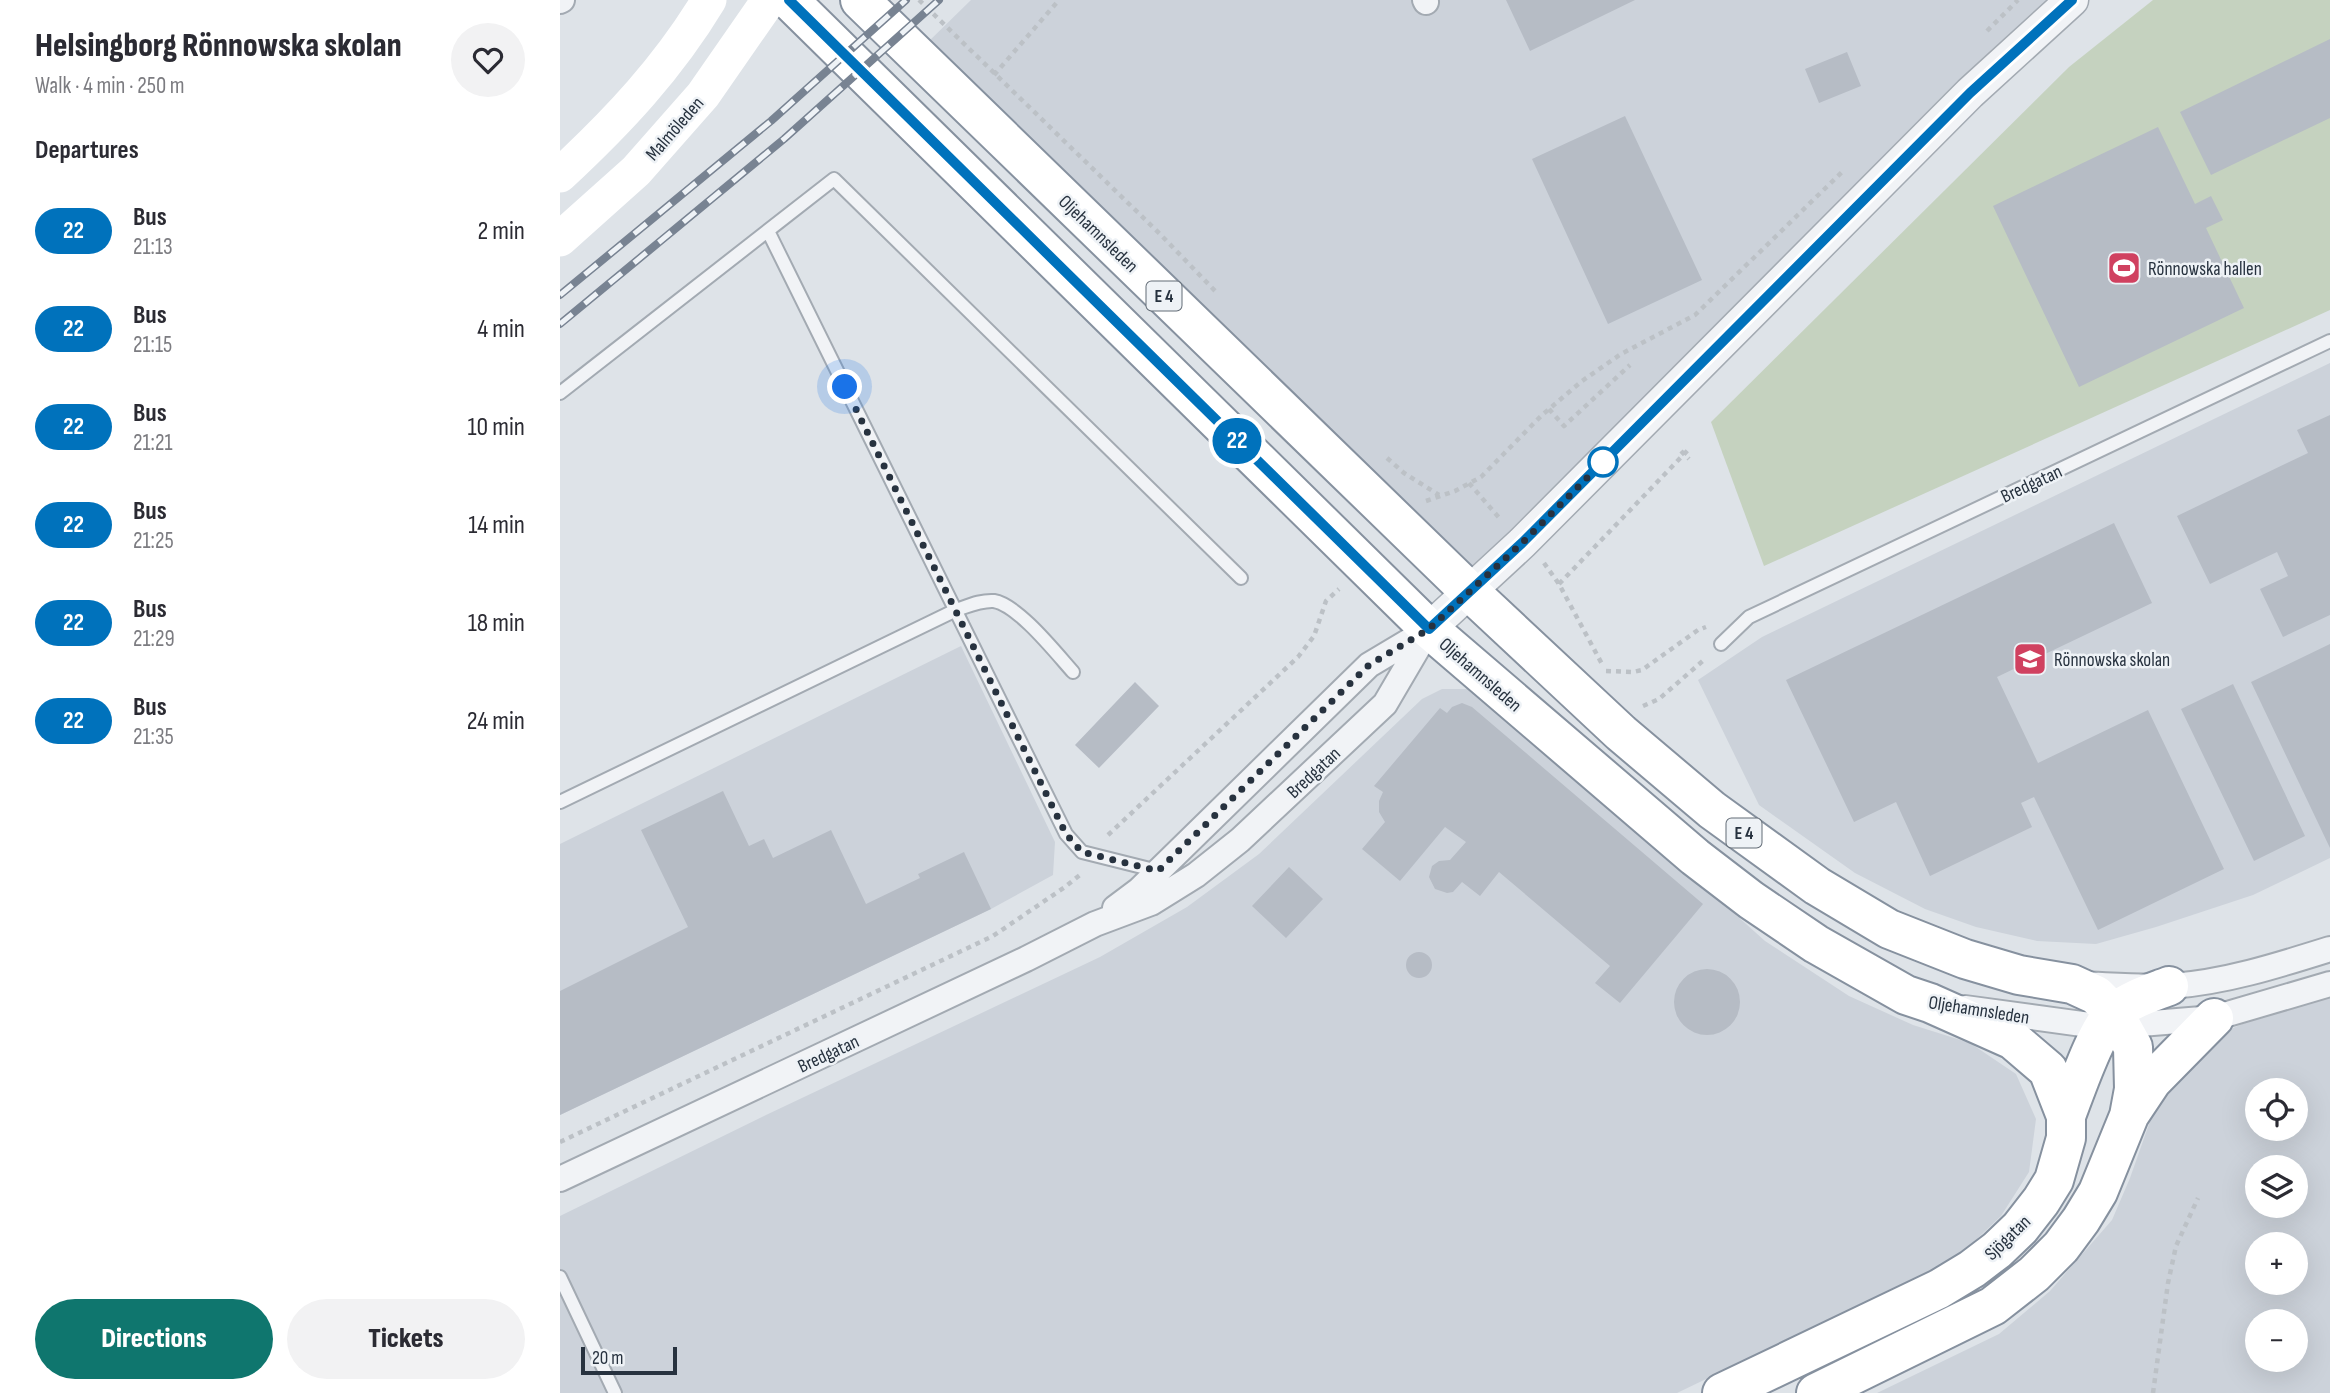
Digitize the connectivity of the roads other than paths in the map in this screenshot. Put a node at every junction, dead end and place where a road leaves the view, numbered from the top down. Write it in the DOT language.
graph roads {
  1 [pos="709,0"];
  2 [pos="769,0"];
  3 [pos="789,0"];
  4 [pos="860,0"];
  5 [pos="2072,0"];
  6 [pos="560,174"];
  7 [pos="768,231"];
  8 [pos="560,239"];
  9 [pos="2330,341"];
  10 [pos="560,393"];
  11 [pos="1241,579"];
  12 [pos="1469,591"];
  13 [pos="956,610"];
  14 [pos="1429,629"];
  15 [pos="1721,644"];
  16 [pos="1073,671"];
  17 [pos="560,802"];
  18 [pos="1158,871"];
  19 [pos="1095,924"];
  20 [pos="2330,949"];
  21 [pos="2072,984"];
  22 [pos="2330,984"];
  23 [pos="2169,986"];
  24 [pos="1930,1003"];
  25 [pos="2214,1018"];
  26 [pos="2114,1022"];
  27 [pos="2129,1115"];
  28 [pos="2066,1116"];
  29 [pos="560,1179"];
  30 [pos="560,1277"];
  31 [pos="615,1393"];
  32 [pos="1722,1393"];
  33 [pos="1816,1393"];
  1 -- 6 [label="main road"];
  2 -- 8 [label="main road, Malmöleden"];
  3 -- 14 [label="highway, Oljehamnsleden / E 4"];
  4 -- 12 [label="highway, Oljehamnsleden / E 4"];
  5 -- 12 [label="street, Bredgatan"];
  7 -- 10 [label="lane"];
  7 -- 11 [label="lane"];
  7 -- 13 [label="lane"];
  9 -- 15 [label="lane, Bredgatan"];
  12 -- 14 [label="street, Bredgatan"];
  12 -- 21 [label="highway, Oljehamnsleden / E 4"];
  13 -- 16 [label="lane"];
  13 -- 17 [label="lane"];
  13 -- 18 [label="lane"];
  14 -- 18 [label="street, Bredgatan"];
  14 -- 19 [label="street, Bredgatan"];
  14 -- 24 [label="highway, Oljehamnsleden / E 4"];
  18 -- 19 [label="street, Bredgatan"];
  19 -- 29 [label="street, Bredgatan"];
  20 -- 23 [label="street, Oljehamnsleden"];
  21 -- 23 [label="street, Oljehamnsleden"];
  21 -- 26 [label="highway, E 4"];
  22 -- 25 [label="street, Oljehamnsleden"];
  23 -- 26 [label="highway"];
  24 -- 26 [label="street, Oljehamnsleden"];
  24 -- 28 [label="highway, Sjögatan / E 4"];
  25 -- 26 [label="street, Oljehamnsleden"];
  25 -- 27 [label="highway"];
  26 -- 27 [label="highway"];
  26 -- 28 [label="highway"];
  27 -- 33 [label="highway"];
  28 -- 32 [label="highway, Sjögatan / E 4"];
  30 -- 31 [label="lane"];
}
